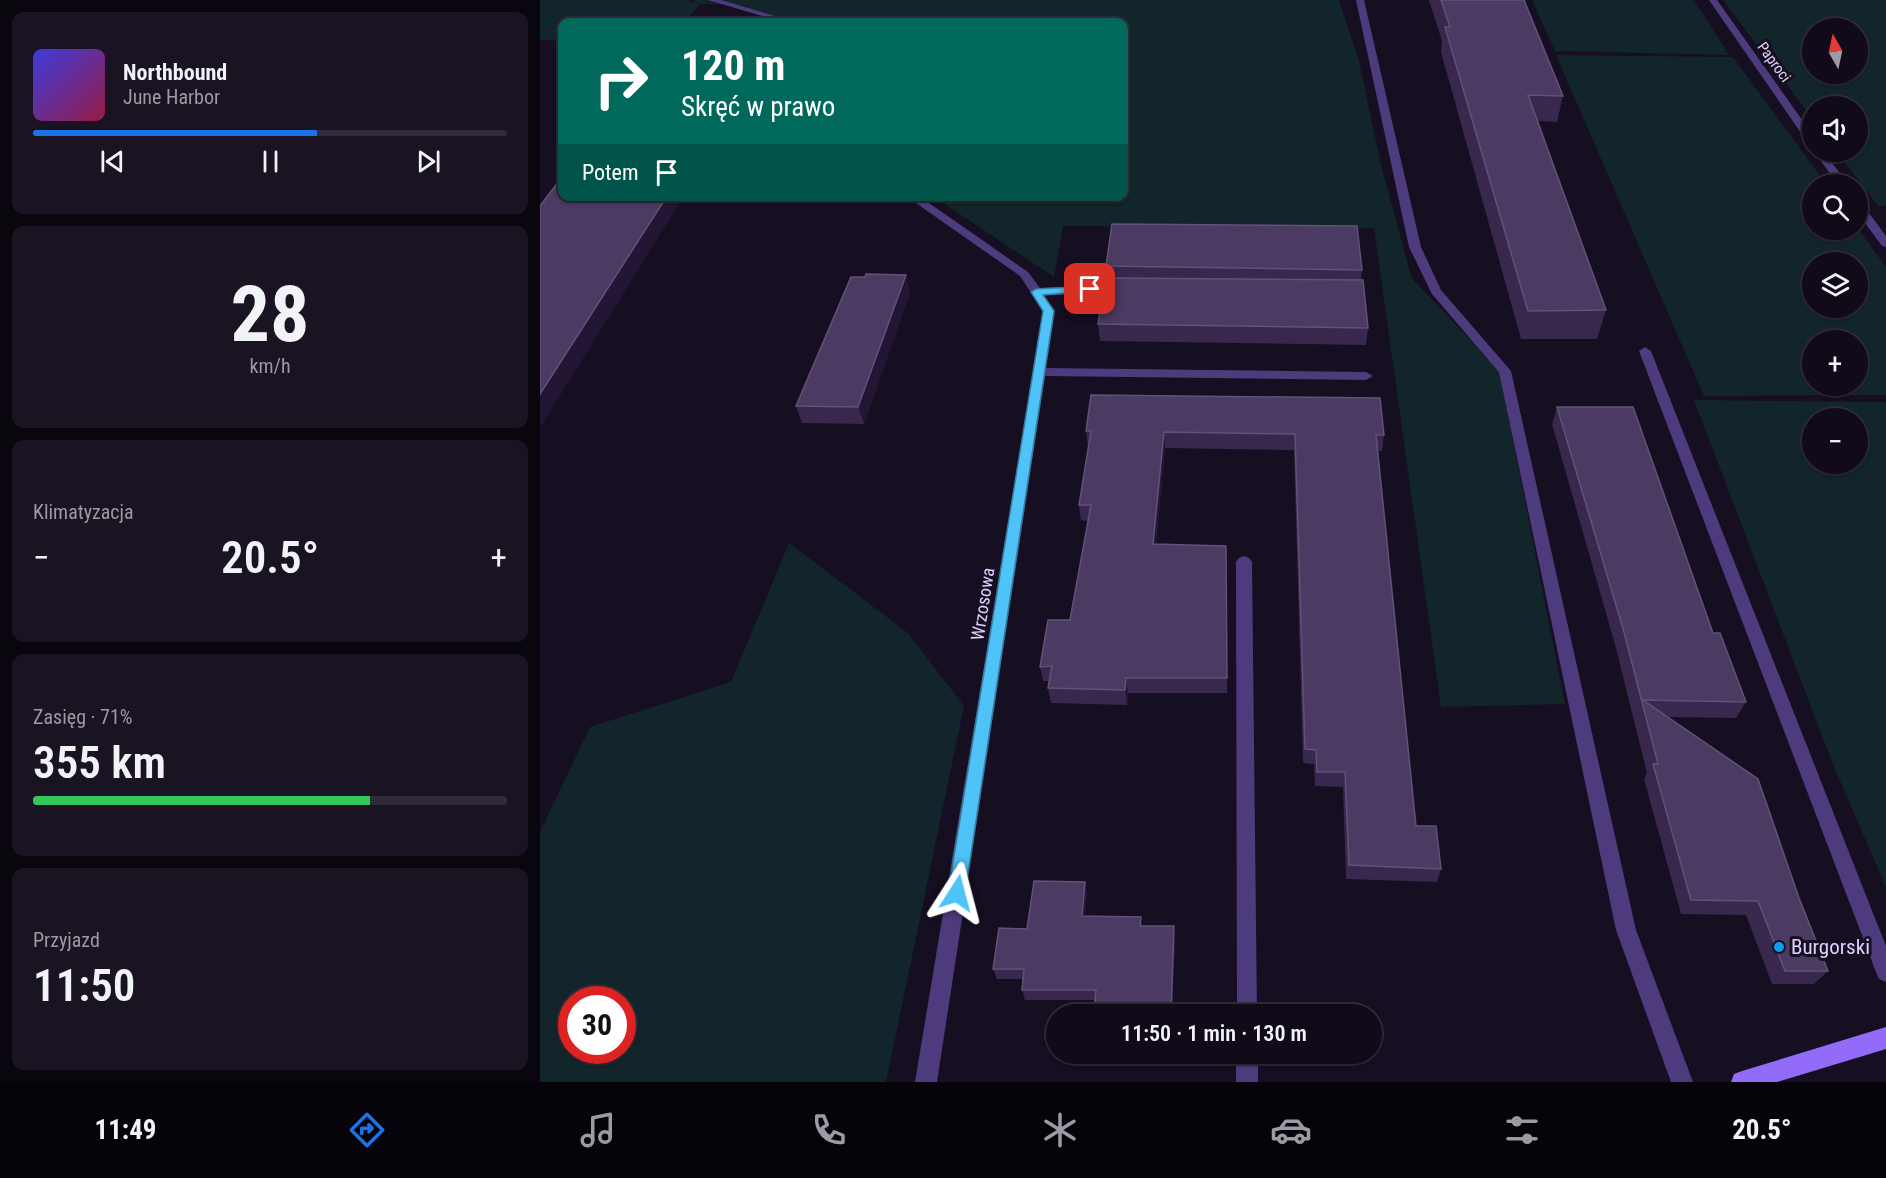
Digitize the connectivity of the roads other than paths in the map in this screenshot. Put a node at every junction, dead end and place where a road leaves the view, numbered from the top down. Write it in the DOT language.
graph roads {
  1 [pos="712,0"];
  2 [pos="1360,0"];
  3 [pos="1713,0"];
  4 [pos="777,18"];
  5 [pos="1802,127"];
  6 [pos="918,201"];
  7 [pos="1868,219"];
  8 [pos="1886,244"];
  9 [pos="1136,289"];
  10 [pos="1036,292"];
  11 [pos="1645,351"];
  12 [pos="1039,372"];
  13 [pos="1366,376"];
  14 [pos="1244,561"];
  15 [pos="1886,972"];
  16 [pos="1247,1004"];
  17 [pos="1886,1038"];
  18 [pos="1247,1064"];
  19 [pos="927,1082"];
  20 [pos="1247,1082"];
  21 [pos="1682,1082"];
  22 [pos="1742,1082"];
  1 -- 4 [label="street"];
  2 -- 21 [label="street"];
  3 -- 5 [label="street, Paproci"];
  6 -- 10 [label="street, Wrzosowa"];
  7 -- 8 [label="street"];
  9 -- 10 [label="street"];
  10 -- 12 [label="street, Wrzosowa"];
  11 -- 15 [label="street"];
  12 -- 13 [label="street"];
  12 -- 19 [label="street, Wrzosowa"];
  14 -- 16 [label="street"];
  17 -- 22 [label="street"];
  18 -- 20 [label="street"];
}
